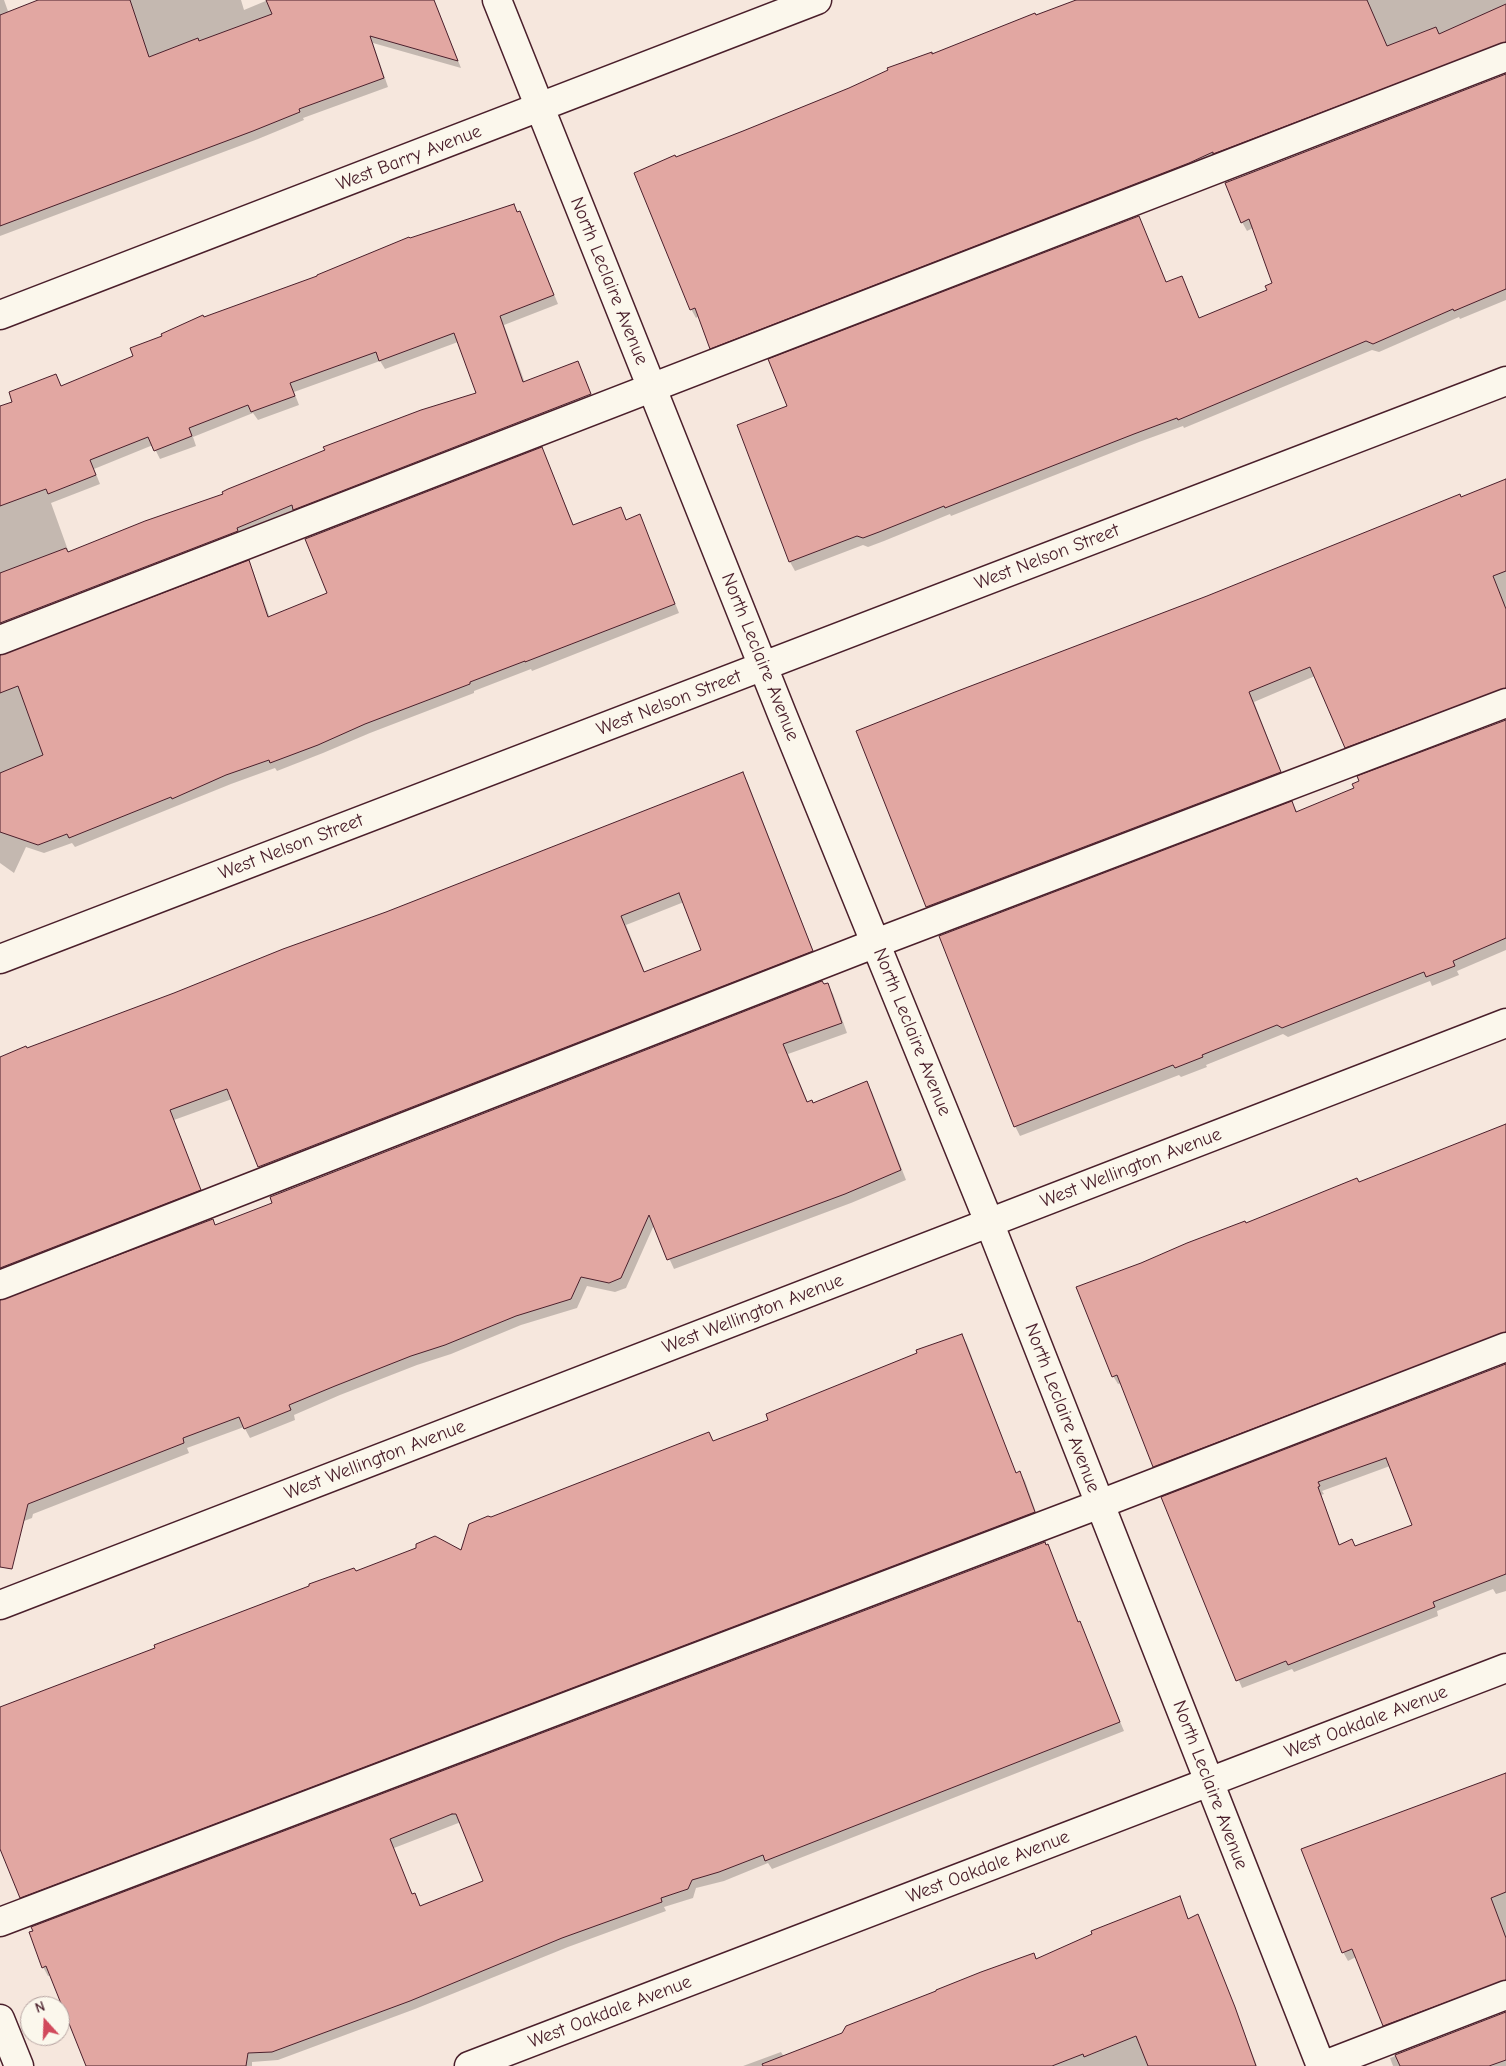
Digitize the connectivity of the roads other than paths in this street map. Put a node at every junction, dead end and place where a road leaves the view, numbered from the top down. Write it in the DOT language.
graph roads {
  1 [pos="498,0"];
  2 [pos="817,0"];
  3 [pos="1506,57"];
  4 [pos="540,107"];
  5 [pos="0,315"];
  6 [pos="1506,381"];
  7 [pos="652,387"];
  8 [pos="0,640"];
  9 [pos="764,666"];
  10 [pos="1506,703"];
  11 [pos="876,943"];
  12 [pos="0,959"];
  13 [pos="1506,1023"];
  14 [pos="989,1222"];
  15 [pos="0,1284"];
  16 [pos="1506,1347"];
  17 [pos="1100,1504"];
  18 [pos="0,1605"];
  19 [pos="1506,1668"];
  20 [pos="1209,1782"];
  21 [pos="0,1922"];
  22 [pos="1506,1995"];
  23 [pos="0,2019"];
  24 [pos="19,2066"];
  25 [pos="469,2066"];
  26 [pos="1322,2066"];
  1 -- 4 [label="street, North Leclaire Avenue"];
  2 -- 4 [label="street, West Barry Avenue"];
  3 -- 7 [label="street"];
  4 -- 5 [label="street, West Barry Avenue"];
  4 -- 7 [label="street, North Leclaire Avenue"];
  6 -- 9 [label="street, West Nelson Street"];
  7 -- 8 [label="street"];
  7 -- 9 [label="street, North Leclaire Avenue"];
  9 -- 11 [label="street, North Leclaire Avenue"];
  9 -- 12 [label="street, West Nelson Street"];
  10 -- 11 [label="street"];
  11 -- 14 [label="street, North Leclaire Avenue"];
  11 -- 15 [label="street"];
  13 -- 14 [label="street, West Wellington Avenue"];
  14 -- 17 [label="street, North Leclaire Avenue"];
  14 -- 18 [label="street, West Wellington Avenue"];
  16 -- 17 [label="street"];
  17 -- 20 [label="street, North Leclaire Avenue"];
  17 -- 21 [label="street"];
  19 -- 20 [label="street, West Oakdale Avenue"];
  20 -- 25 [label="street, West Oakdale Avenue"];
  20 -- 26 [label="street, North Leclaire Avenue"];
  22 -- 26 [label="street"];
  23 -- 24 [label="street"];
}
